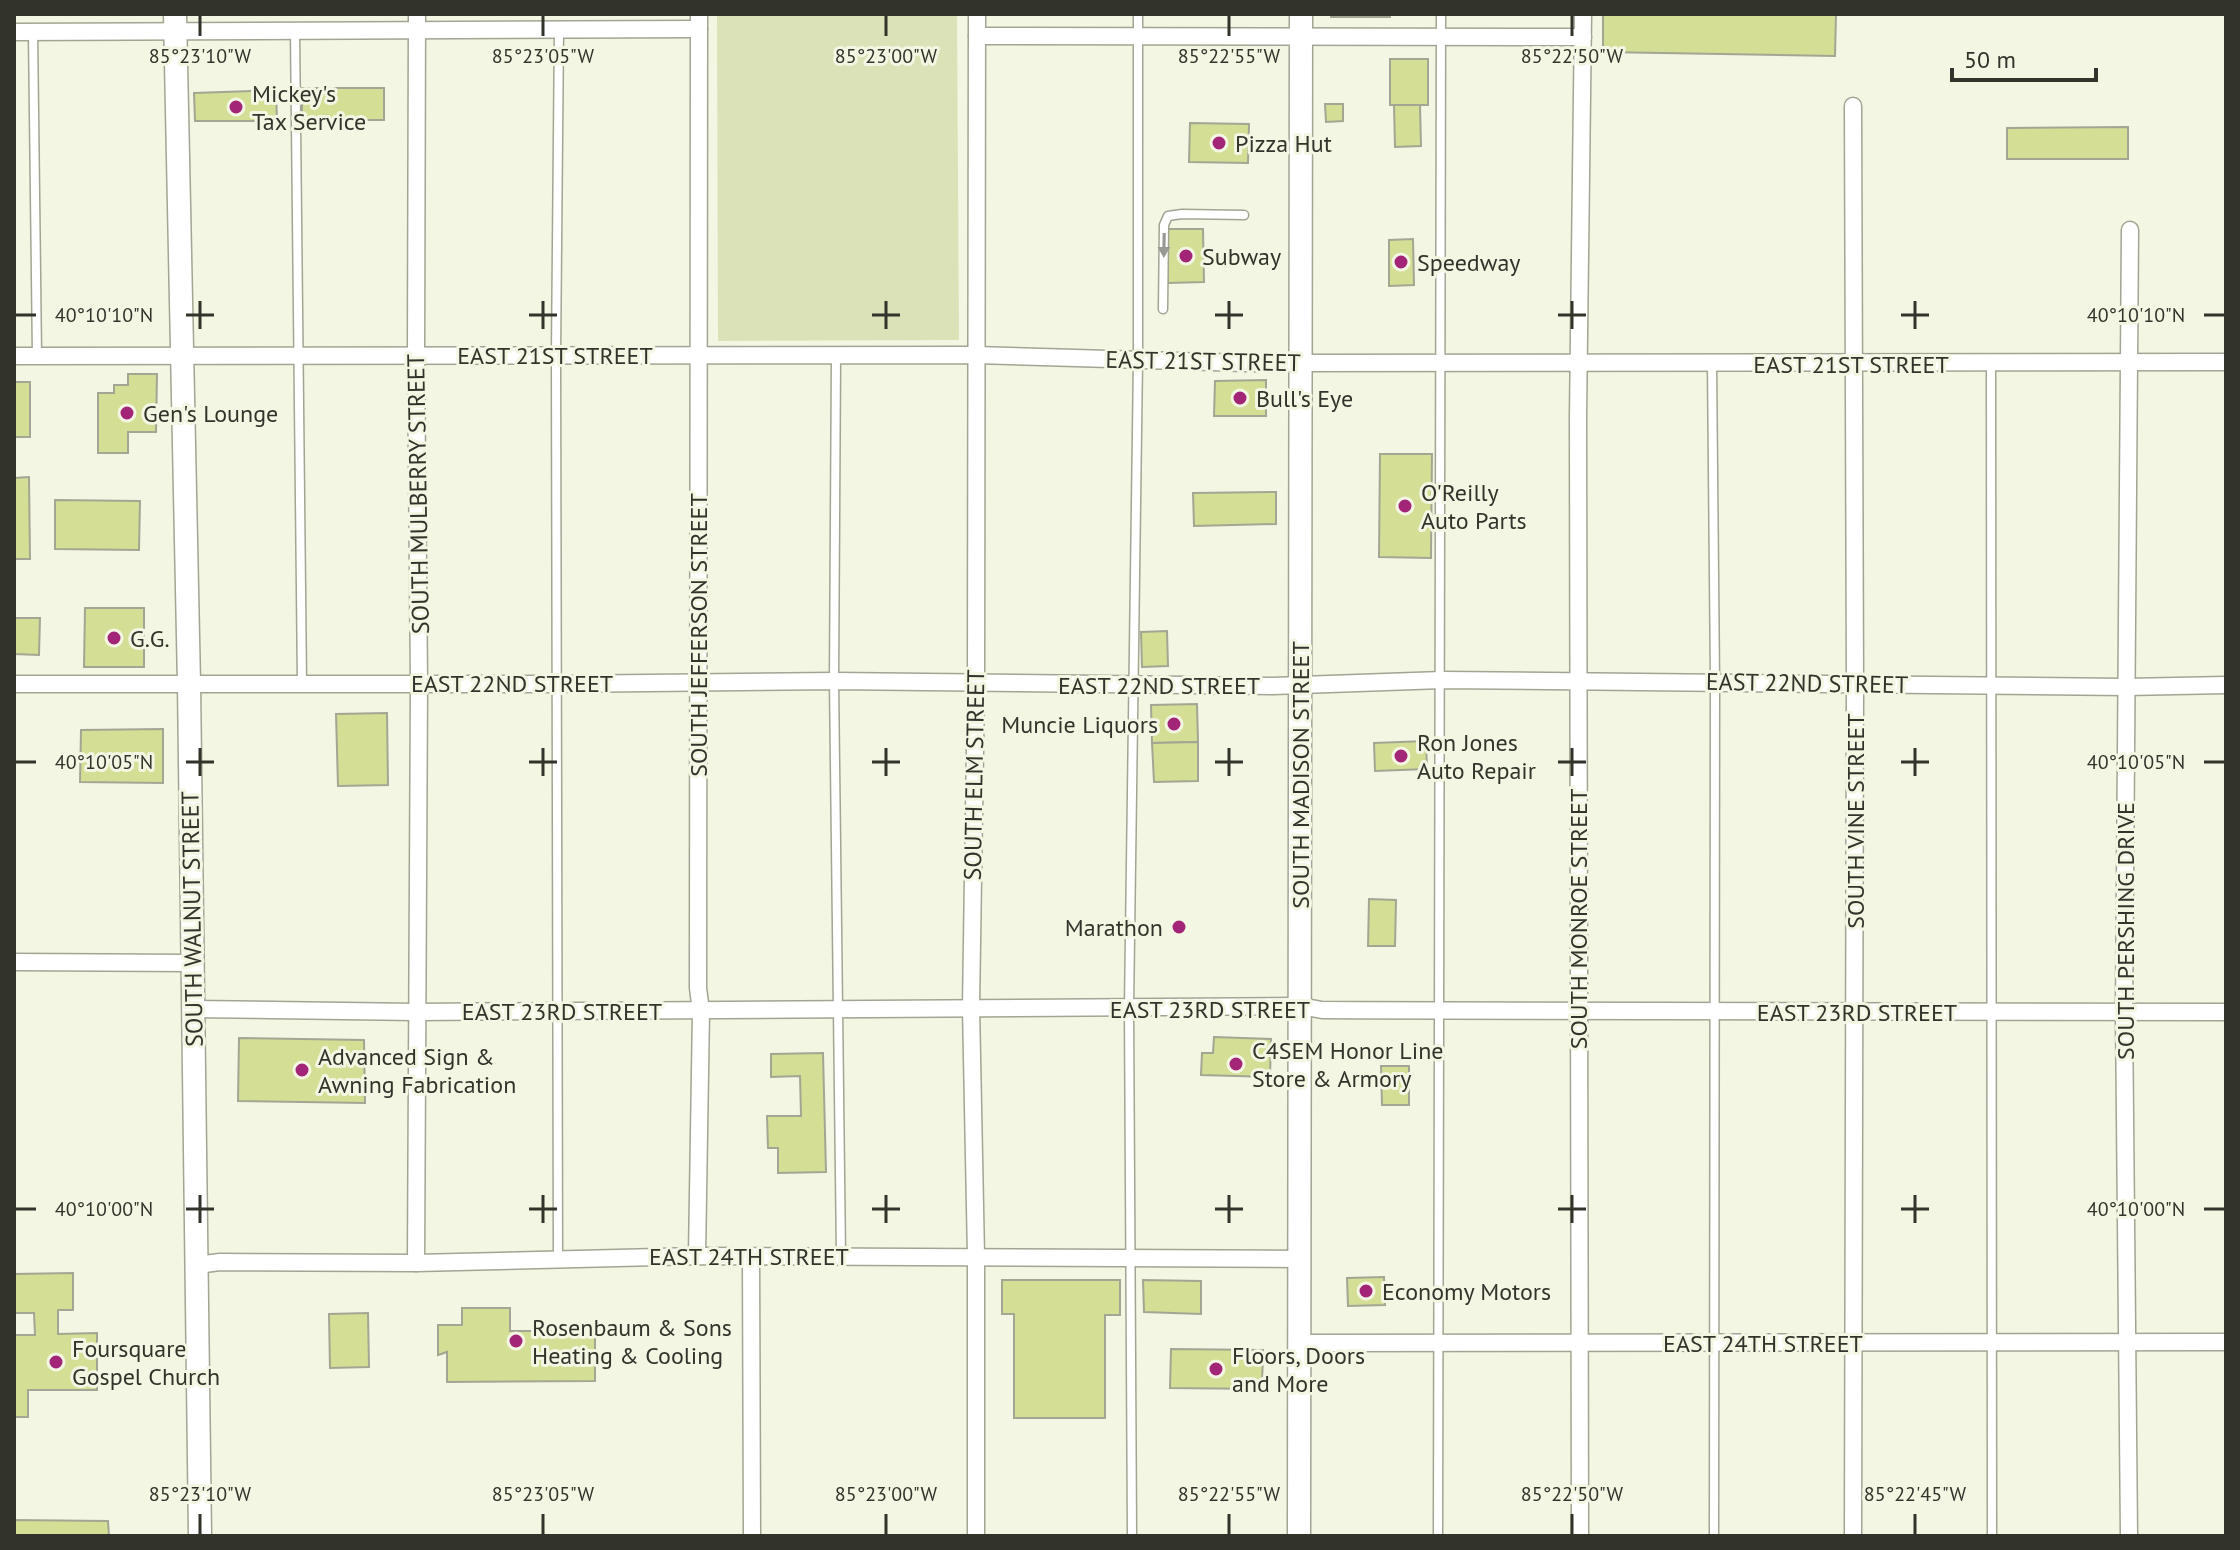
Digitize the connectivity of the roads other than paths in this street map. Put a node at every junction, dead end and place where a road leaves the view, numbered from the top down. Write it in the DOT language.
graph roads {
  1 [pos="977,14"];
  2 [pos="1138,14"];
  3 [pos="1301,14"];
  4 [pos="1441,14"];
  5 [pos="1583,14"];
  6 [pos="699,21"];
  7 [pos="176,22"];
  8 [pos="417,22"];
  9 [pos="559,29"];
  10 [pos="295,30"];
  11 [pos="33,31"];
  12 [pos="14,32"];
  13 [pos="977,36"];
  14 [pos="1138,36"];
  15 [pos="1301,37"];
  16 [pos="1583,37"];
  17 [pos="1441,38"];
  18 [pos="1853,106"];
  19 [pos="1244,215"];
  20 [pos="2130,230"];
  21 [pos="1163,309"];
  22 [pos="299,354"];
  23 [pos="180,355"];
  24 [pos="416,355"];
  25 [pos="556,355"];
  26 [pos="976,355"];
  27 [pos="14,356"];
  28 [pos="37,356"];
  29 [pos="699,356"];
  30 [pos="836,356"];
  31 [pos="1138,360"];
  32 [pos="2131,362"];
  33 [pos="2226,362"];
  34 [pos="1300,363"];
  35 [pos="1439,363"];
  36 [pos="1579,363"];
  37 [pos="1991,363"];
  38 [pos="1712,364"];
  39 [pos="1854,364"];
  40 [pos="1442,680"];
  41 [pos="698,681"];
  42 [pos="834,681"];
  43 [pos="1715,681"];
  44 [pos="1578,682"];
  45 [pos="419,683"];
  46 [pos="14,684"];
  47 [pos="189,684"];
  48 [pos="302,684"];
  49 [pos="556,684"];
  50 [pos="976,684"];
  51 [pos="1134,684"];
  52 [pos="1301,684"];
  53 [pos="1855,685"];
  54 [pos="1993,685"];
  55 [pos="2226,685"];
  56 [pos="2126,687"];
  57 [pos="14,962"];
  58 [pos="191,963"];
  59 [pos="1300,1006"];
  60 [pos="971,1007"];
  61 [pos="838,1008"];
  62 [pos="1129,1008"];
  63 [pos="193,1009"];
  64 [pos="1438,1010"];
  65 [pos="557,1011"];
  66 [pos="701,1011"];
  67 [pos="1579,1011"];
  68 [pos="1713,1011"];
  69 [pos="416,1012"];
  70 [pos="2124,1012"];
  71 [pos="2226,1012"];
  72 [pos="1854,1013"];
  73 [pos="1993,1013"];
  74 [pos="697,1256"];
  75 [pos="751,1256"];
  76 [pos="841,1256"];
  77 [pos="976,1256"];
  78 [pos="1132,1257"];
  79 [pos="558,1258"];
  80 [pos="1301,1259"];
  81 [pos="416,1263"];
  82 [pos="197,1265"];
  83 [pos="2129,1341"];
  84 [pos="1992,1342"];
  85 [pos="2226,1342"];
  86 [pos="1300,1343"];
  87 [pos="1440,1343"];
  88 [pos="1581,1343"];
  89 [pos="1714,1343"];
  90 [pos="1854,1343"];
  91 [pos="200,1536"];
  92 [pos="752,1536"];
  93 [pos="976,1536"];
  94 [pos="1132,1536"];
  95 [pos="1299,1536"];
  96 [pos="1438,1536"];
  97 [pos="1580,1536"];
  98 [pos="1714,1536"];
  99 [pos="1853,1536"];
  100 [pos="1992,1536"];
  101 [pos="2129,1536"];
  1 -- 13 [label="street, SOUTH ELM STREET"];
  2 -- 14 [label="lane"];
  3 -- 15 [label="main road, SOUTH MADISON STREET"];
  4 -- 17 [label="lane"];
  5 -- 16 [label="street, SOUTH MONROE STREET"];
  6 -- 9 [label="street"];
  6 -- 29 [label="street, SOUTH JEFFERSON STREET"];
  7 -- 10 [label="street"];
  7 -- 11 [label="street"];
  7 -- 23 [label="main road, SOUTH WALNUT STREET"];
  8 -- 9 [label="street"];
  8 -- 10 [label="street"];
  8 -- 24 [label="street, SOUTH MULBERRY STREET"];
  9 -- 25 [label="lane"];
  10 -- 22 [label="lane"];
  11 -- 12 [label="street"];
  11 -- 28 [label="lane"];
  13 -- 14 [label="street"];
  13 -- 26 [label="street, SOUTH ELM STREET"];
  14 -- 15 [label="street"];
  14 -- 31 [label="lane"];
  15 -- 17 [label="street"];
  15 -- 34 [label="main road, SOUTH MADISON STREET"];
  16 -- 17 [label="street"];
  16 -- 36 [label="street, SOUTH MONROE STREET"];
  17 -- 35 [label="lane"];
  18 -- 39 [label="street, SOUTH VINE STREET"];
  19 -- 21 [label="lane, one-way"];
  20 -- 32 [label="street, SOUTH PERSHING DRIVE"];
  22 -- 23 [label="street, EAST 21ST STREET"];
  22 -- 24 [label="street, EAST 21ST STREET"];
  22 -- 48 [label="lane"];
  23 -- 28 [label="street, EAST 21ST STREET"];
  23 -- 47 [label="main road, SOUTH WALNUT STREET"];
  24 -- 25 [label="street, EAST 21ST STREET"];
  24 -- 45 [label="street, SOUTH MULBERRY STREET"];
  25 -- 29 [label="street, EAST 21ST STREET"];
  25 -- 49 [label="lane"];
  26 -- 30 [label="street, EAST 21ST STREET"];
  26 -- 31 [label="street, EAST 21ST STREET"];
  26 -- 50 [label="street, SOUTH ELM STREET"];
  27 -- 28 [label="street, EAST 21ST STREET"];
  29 -- 30 [label="street, EAST 21ST STREET"];
  29 -- 41 [label="street, SOUTH JEFFERSON STREET"];
  30 -- 42 [label="lane"];
  31 -- 34 [label="street, EAST 21ST STREET"];
  31 -- 51 [label="lane"];
  32 -- 33 [label="street, EAST 21ST STREET"];
  32 -- 37 [label="street, EAST 21ST STREET"];
  32 -- 56 [label="street, SOUTH PERSHING DRIVE"];
  34 -- 35 [label="street, EAST 21ST STREET"];
  34 -- 52 [label="main road, SOUTH MADISON STREET"];
  35 -- 36 [label="street, EAST 21ST STREET"];
  35 -- 40 [label="lane"];
  36 -- 38 [label="street, EAST 21ST STREET"];
  36 -- 44 [label="street, SOUTH MONROE STREET"];
  37 -- 39 [label="street, EAST 21ST STREET"];
  37 -- 54 [label="lane"];
  38 -- 39 [label="street, EAST 21ST STREET"];
  38 -- 43 [label="lane"];
  39 -- 53 [label="street, SOUTH VINE STREET"];
  40 -- 44 [label="street, EAST 22ND STREET"];
  40 -- 52 [label="street, EAST 22ND STREET"];
  40 -- 64 [label="lane"];
  41 -- 42 [label="street, EAST 22ND STREET"];
  41 -- 49 [label="street, EAST 22ND STREET"];
  41 -- 66 [label="street, SOUTH JEFFERSON STREET"];
  42 -- 50 [label="street, EAST 22ND STREET"];
  42 -- 61 [label="lane"];
  43 -- 44 [label="street, EAST 22ND STREET"];
  43 -- 53 [label="street, EAST 22ND STREET"];
  43 -- 68 [label="lane"];
  44 -- 67 [label="street, SOUTH MONROE STREET"];
  45 -- 48 [label="street, EAST 22ND STREET"];
  45 -- 49 [label="street, EAST 22ND STREET"];
  45 -- 69 [label="street, SOUTH MULBERRY STREET"];
  46 -- 47 [label="street, EAST 22ND STREET"];
  47 -- 48 [label="street, EAST 22ND STREET"];
  47 -- 58 [label="main road, SOUTH WALNUT STREET"];
  49 -- 65 [label="lane"];
  50 -- 51 [label="street, EAST 22ND STREET"];
  50 -- 60 [label="street, SOUTH ELM STREET"];
  51 -- 52 [label="street, EAST 22ND STREET"];
  51 -- 62 [label="lane"];
  52 -- 59 [label="main road, SOUTH MADISON STREET"];
  53 -- 54 [label="street, EAST 22ND STREET"];
  53 -- 72 [label="street, SOUTH VINE STREET"];
  54 -- 56 [label="street, EAST 22ND STREET"];
  54 -- 73 [label="lane"];
  55 -- 56 [label="street, EAST 22ND STREET"];
  56 -- 70 [label="street, SOUTH PERSHING DRIVE"];
  57 -- 58 [label="street"];
  58 -- 63 [label="main road, SOUTH WALNUT STREET"];
  59 -- 62 [label="street, EAST 23RD STREET"];
  59 -- 64 [label="street, EAST 23RD STREET"];
  59 -- 80 [label="main road, SOUTH MADISON STREET"];
  60 -- 61 [label="street, EAST 23RD STREET"];
  60 -- 62 [label="street, EAST 23RD STREET"];
  60 -- 77 [label="street, SOUTH ELM STREET"];
  61 -- 66 [label="street, EAST 23RD STREET"];
  61 -- 76 [label="lane"];
  62 -- 78 [label="lane"];
  63 -- 69 [label="street, EAST 23RD STREET"];
  63 -- 82 [label="main road, SOUTH WALNUT STREET"];
  64 -- 67 [label="street, EAST 23RD STREET"];
  64 -- 87 [label="lane"];
  65 -- 66 [label="street, EAST 23RD STREET"];
  65 -- 69 [label="street, EAST 23RD STREET"];
  65 -- 79 [label="lane"];
  66 -- 74 [label="street, SOUTH JEFFERSON STREET"];
  67 -- 68 [label="street, EAST 23RD STREET"];
  67 -- 88 [label="street, SOUTH MONROE STREET"];
  68 -- 72 [label="street, EAST 23RD STREET"];
  68 -- 89 [label="lane"];
  69 -- 81 [label="street, SOUTH MULBERRY STREET"];
  70 -- 71 [label="street, EAST 23RD STREET"];
  70 -- 73 [label="street, EAST 23RD STREET"];
  70 -- 83 [label="street, SOUTH PERSHING DRIVE"];
  72 -- 73 [label="street, EAST 23RD STREET"];
  72 -- 90 [label="street, SOUTH VINE STREET"];
  73 -- 84 [label="lane"];
  74 -- 75 [label="street, EAST 24TH STREET"];
  74 -- 79 [label="street, EAST 24TH STREET"];
  75 -- 76 [label="street, EAST 24TH STREET"];
  75 -- 92 [label="street"];
  76 -- 77 [label="street, EAST 24TH STREET"];
  77 -- 78 [label="street, EAST 24TH STREET"];
  77 -- 93 [label="street, SOUTH ELM STREET"];
  78 -- 80 [label="street, EAST 24TH STREET"];
  78 -- 94 [label="lane"];
  79 -- 81 [label="street, EAST 24TH STREET"];
  80 -- 86 [label="main road, SOUTH MADISON STREET"];
  81 -- 82 [label="street, EAST 24TH STREET"];
  82 -- 91 [label="main road, SOUTH WALNUT STREET"];
  83 -- 84 [label="street, EAST 24TH STREET"];
  83 -- 85 [label="street, EAST 24TH STREET"];
  83 -- 101 [label="street, SOUTH PERSHING DRIVE"];
  84 -- 90 [label="street, EAST 24TH STREET"];
  84 -- 100 [label="lane"];
  86 -- 87 [label="street, EAST 24TH STREET"];
  86 -- 95 [label="main road, SOUTH MADISON STREET"];
  87 -- 88 [label="street, EAST 24TH STREET"];
  87 -- 96 [label="lane"];
  88 -- 89 [label="street, EAST 24TH STREET"];
  88 -- 97 [label="street, SOUTH MONROE STREET"];
  89 -- 90 [label="street, EAST 24TH STREET"];
  89 -- 98 [label="lane"];
  90 -- 99 [label="street, SOUTH VINE STREET"];
}
